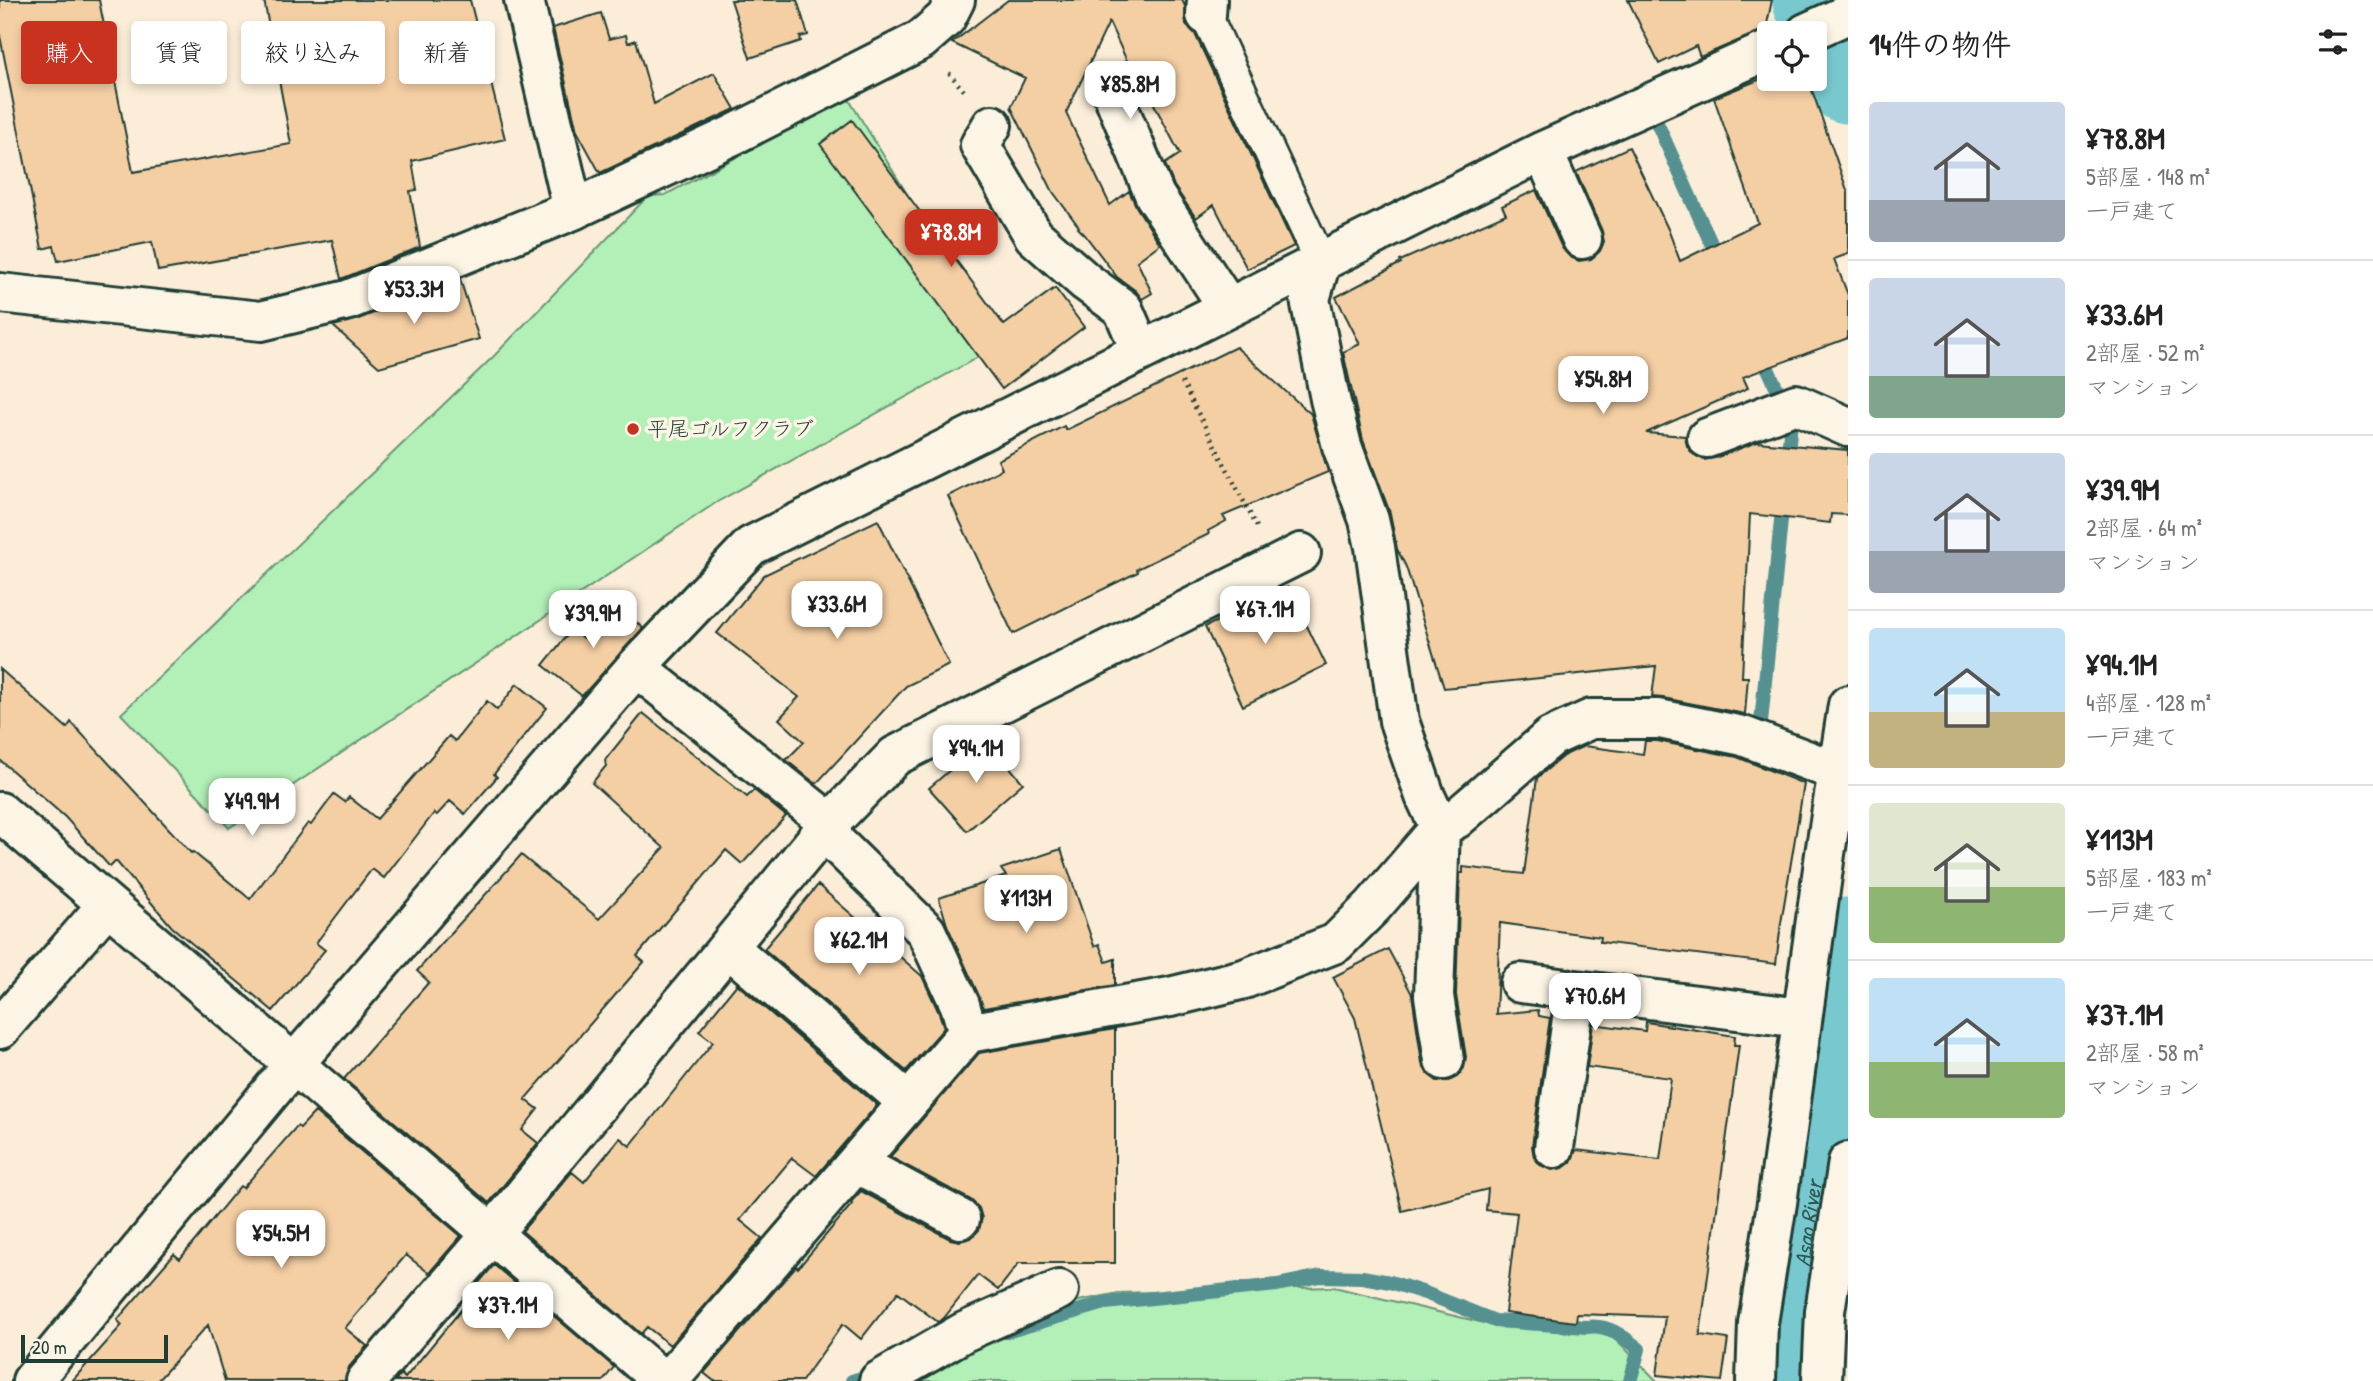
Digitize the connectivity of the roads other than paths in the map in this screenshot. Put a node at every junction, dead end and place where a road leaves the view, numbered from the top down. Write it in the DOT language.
graph roads {
  1 [pos="524,0"];
  2 [pos="955,0"];
  3 [pos="1207,8"];
  4 [pos="1848,14"];
  5 [pos="1827,24"];
  6 [pos="1757,55"];
  7 [pos="1115,99"];
  8 [pos="992,125"];
  9 [pos="1543,151"];
  10 [pos="573,210"];
  11 [pos="1582,239"];
  12 [pos="1321,262"];
  13 [pos="0,293"];
  14 [pos="1228,307"];
  15 [pos="1151,346"];
  16 [pos="1848,426"];
  17 [pos="1707,438"];
  18 [pos="1289,559"];
  19 [pos="636,667"];
  20 [pos="1848,705"];
  21 [pos="1838,772"];
  22 [pos="0,812"];
  23 [pos="830,824"];
  24 [pos="1440,828"];
  25 [pos="107,905"];
  26 [pos="728,947"];
  27 [pos="1520,983"];
  28 [pos="1576,990"];
  29 [pos="1802,1018"];
  30 [pos="0,1029"];
  31 [pos="968,1033"];
  32 [pos="1444,1060"];
  33 [pos="294,1064"];
  34 [pos="908,1102"];
  35 [pos="1554,1148"];
  36 [pos="1848,1162"];
  37 [pos="856,1163"];
  38 [pos="960,1219"];
  39 [pos="492,1234"];
  40 [pos="1059,1290"];
  41 [pos="32,1381"];
  42 [pos="366,1381"];
  43 [pos="663,1381"];
  44 [pos="668,1381"];
  45 [pos="879,1381"];
  46 [pos="1756,1381"];
  47 [pos="1822,1381"];
  1 -- 10 [label="street"];
  2 -- 10 [label="street"];
  3 -- 12 [label="lane"];
  4 -- 5 [label="street"];
  6 -- 9 [label="street"];
  7 -- 14 [label="street"];
  8 -- 15 [label="street"];
  9 -- 11 [label="street"];
  9 -- 12 [label="street"];
  10 -- 13 [label="street"];
  12 -- 14 [label="street"];
  12 -- 24 [label="street"];
  14 -- 15 [label="street"];
  15 -- 19 [label="street"];
  16 -- 17 [label="street"];
  18 -- 23 [label="street"];
  19 -- 23 [label="street"];
  19 -- 33 [label="street"];
  20 -- 21 [label="street"];
  21 -- 24 [label="street"];
  21 -- 29 [label="street"];
  22 -- 25 [label="street"];
  23 -- 26 [label="street"];
  23 -- 31 [label="street"];
  24 -- 31 [label="street"];
  24 -- 32 [label="street"];
  25 -- 30 [label="street"];
  25 -- 33 [label="street"];
  26 -- 34 [label="street"];
  26 -- 39 [label="street"];
  27 -- 28 [label="street"];
  28 -- 29 [label="street"];
  28 -- 35 [label="street"];
  29 -- 46 [label="street"];
  31 -- 34 [label="street"];
  33 -- 39 [label="street"];
  33 -- 41 [label="street"];
  34 -- 37 [label="street"];
  36 -- 47 [label="street"];
  37 -- 38 [label="street"];
  37 -- 44 [label="street"];
  39 -- 42 [label="street"];
  39 -- 43 [label="street"];
  40 -- 45 [label="street"];
}
